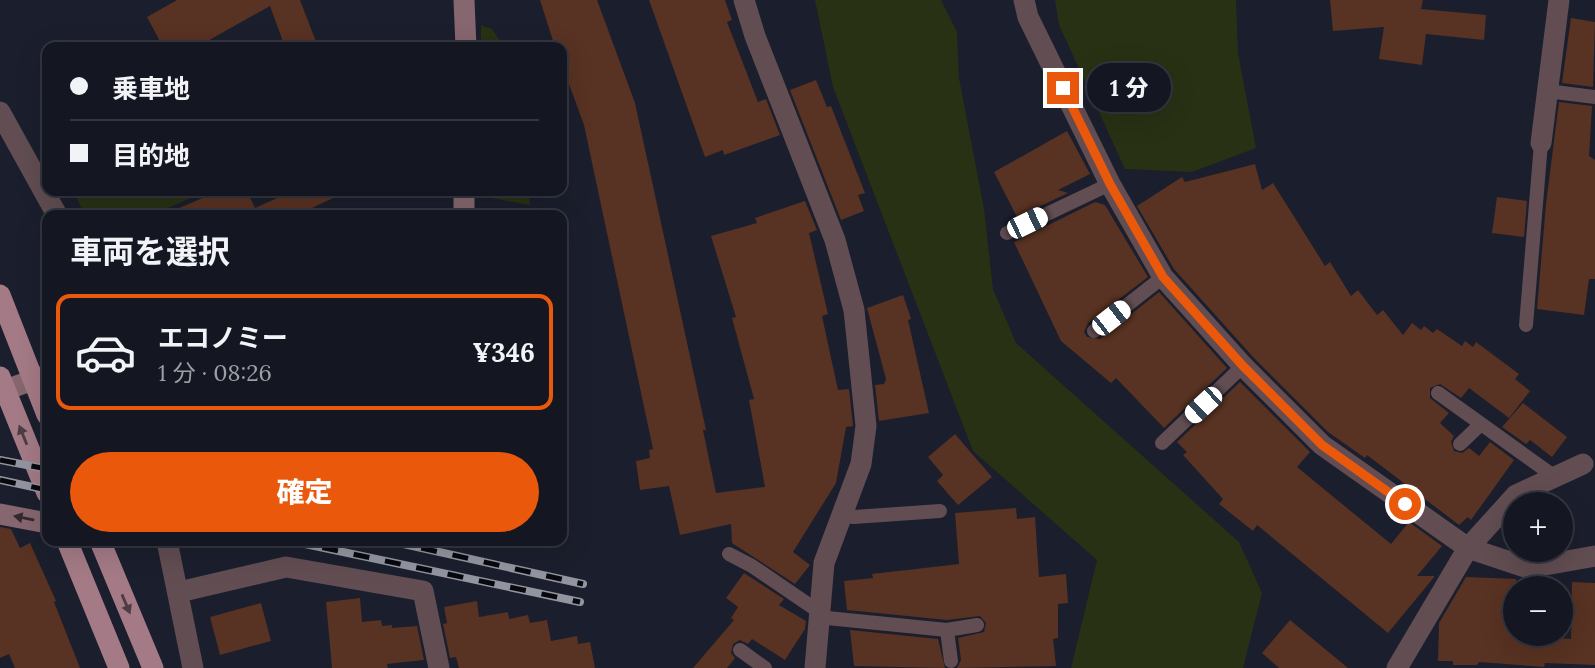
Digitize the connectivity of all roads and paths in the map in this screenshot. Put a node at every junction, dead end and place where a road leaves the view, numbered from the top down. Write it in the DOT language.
graph roads {
  1 [pos="464,0"];
  2 [pos="744,0"];
  3 [pos="1024,0"];
  4 [pos="1559,0"];
  5 [pos="466,42"];
  6 [pos="1548,91"];
  7 [pos="1595,97"];
  8 [pos="0,111"];
  9 [pos="1541,143"];
  10 [pos="42,182"];
  11 [pos="1110,184"];
  12 [pos="1007,233"];
  13 [pos="1163,277"];
  14 [pos="0,295"];
  15 [pos="1526,325"];
  16 [pos="1094,331"];
  17 [pos="1243,366"];
  18 [pos="40,378"];
  19 [pos="2,387"];
  20 [pos="1438,393"];
  21 [pos="1481,424"];
  22 [pos="1162,443"];
  23 [pos="1460,444"];
  24 [pos="1583,464"];
  25 [pos="1555,477"];
  26 [pos="42,481"];
  27 [pos="940,511"];
  28 [pos="0,514"];
  29 [pos="841,515"];
  30 [pos="42,522"];
  31 [pos="69,546"];
  32 [pos="102,546"];
  33 [pos="168,546"];
  34 [pos="1468,548"];
  35 [pos="729,554"];
  36 [pos="1595,556"];
  37 [pos="178,592"];
  38 [pos="818,614"];
  39 [pos="977,625"];
  40 [pos="947,630"];
  41 [pos="740,650"];
  42 [pos="951,661"];
  43 [pos="119,668"];
  44 [pos="153,668"];
  45 [pos="193,668"];
  46 [pos="439,668"];
  47 [pos="765,668"];
  48 [pos="815,668"];
  49 [pos="1397,668"];
  1 -- 5 [label="street"];
  2 -- 29 [label="street"];
  3 -- 11 [label="street"];
  4 -- 6 [label="street"];
  6 -- 7 [label="lane"];
  6 -- 9 [label="street"];
  8 -- 10 [label="street"];
  9 -- 15 [label="lane"];
  11 -- 12 [label="lane"];
  11 -- 13 [label="street"];
  13 -- 16 [label="lane"];
  13 -- 17 [label="street"];
  14 -- 18 [label="main road"];
  17 -- 22 [label="lane"];
  17 -- 34 [label="street"];
  18 -- 19 [label="street"];
  26 -- 19 [label="main road, one-way"];
  20 -- 21 [label="lane"];
  21 -- 23 [label="lane"];
  21 -- 25 [label="lane"];
  24 -- 25 [label="street"];
  25 -- 34 [label="street"];
  27 -- 29 [label="lane"];
  30 -- 28 [label="street, one-way"];
  29 -- 38 [label="street"];
  31 -- 43 [label="main road"];
  32 -- 44 [label="main road, one-way"];
  33 -- 37 [label="street"];
  34 -- 36 [label="street"];
  34 -- 49 [label="street"];
  35 -- 38 [label="lane"];
  37 -- 45 [label="street"];
  37 -- 46 [label="street"];
  38 -- 40 [label="lane"];
  38 -- 48 [label="street"];
  39 -- 40 [label="lane"];
  40 -- 42 [label="lane"];
  41 -- 47 [label="lane"];
}
